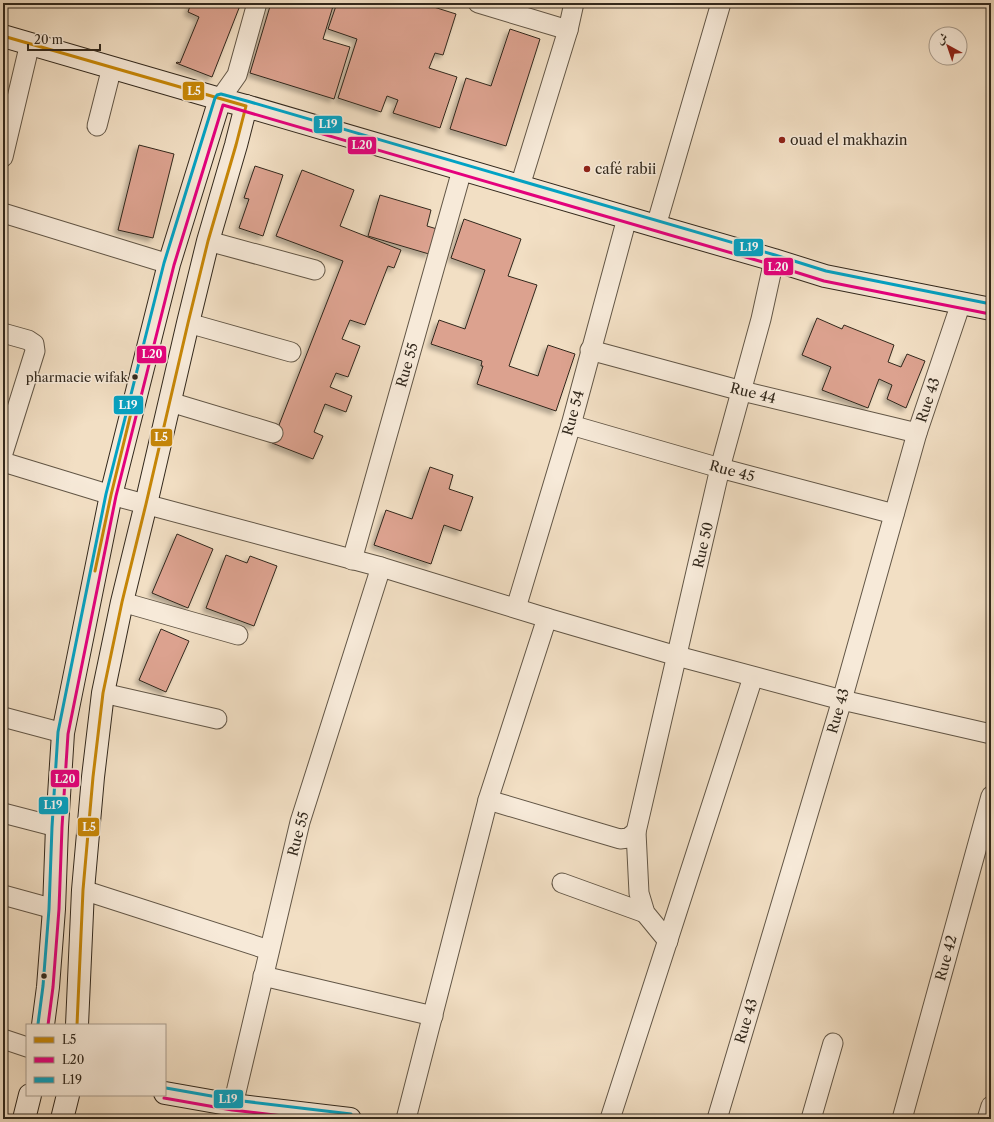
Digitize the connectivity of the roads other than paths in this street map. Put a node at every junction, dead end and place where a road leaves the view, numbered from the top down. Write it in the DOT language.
graph roads {
  1 [pos="257,3"];
  2 [pos="478,3"];
  3 [pos="574,3"];
  4 [pos="721,3"];
  5 [pos="568,30"];
  6 [pos="3,36"];
  7 [pos="30,43"];
  8 [pos="112,67"];
  9 [pos="237,75"];
  10 [pos="220,100"];
  11 [pos="246,106"];
  12 [pos="96,126"];
  13 [pos="3,158"];
  14 [pos="462,170"];
  15 [pos="520,186"];
  16 [pos="3,213"];
  17 [pos="627,218"];
  18 [pos="656,226"];
  19 [pos="208,241"];
  20 [pos="774,260"];
  21 [pos="169,264"];
  22 [pos="315,270"];
  23 [pos="961,303"];
  24 [pos="991,309"];
  25 [pos="188,323"];
  26 [pos="3,334"];
  27 [pos="590,350"];
  28 [pos="292,352"];
  29 [pos="742,391"];
  30 [pos="170,402"];
  31 [pos="570,425"];
  32 [pos="273,433"];
  33 [pos="917,433"];
  34 [pos="3,453"];
  35 [pos="3,462"];
  36 [pos="720,468"];
  37 [pos="111,495"];
  38 [pos="146,504"];
  39 [pos="894,514"];
  40 [pos="352,560"];
  41 [pos="381,567"];
  42 [pos="122,602"];
  43 [pos="516,608"];
  44 [pos="547,618"];
  45 [pos="238,636"];
  46 [pos="677,656"];
  47 [pos="753,677"];
  48 [pos="103,693"];
  49 [pos="842,700"];
  50 [pos="3,717"];
  51 [pos="217,719"];
  52 [pos="63,733"];
  53 [pos="991,734"];
  54 [pos="991,796"];
  55 [pos="488,800"];
  56 [pos="3,813"];
  57 [pos="57,827"];
  58 [pos="636,832"];
  59 [pos="562,883"];
  60 [pos="83,890"];
  61 [pos="3,895"];
  62 [pos="54,909"];
  63 [pos="645,913"];
  64 [pos="668,941"];
  65 [pos="269,950"];
  66 [pos="263,976"];
  67 [pos="433,1016"];
  68 [pos="43,1024"];
  69 [pos="77,1024"];
  70 [pos="3,1040"];
  71 [pos="833,1043"];
  72 [pos="26,1047"];
  73 [pos="166,1093"];
  74 [pos="30,1096"];
  75 [pos="68,1096"];
  76 [pos="233,1106"];
  77 [pos="991,1106"];
  78 [pos="283,1115"];
  79 [pos="24,1119"];
  80 [pos="62,1119"];
  81 [pos="350,1119"];
  82 [pos="406,1119"];
  83 [pos="610,1119"];
  84 [pos="717,1119"];
  85 [pos="811,1119"];
  86 [pos="902,1119"];
  87 [pos="987,1119"];
  1 -- 9 [label="street"];
  2 -- 5 [label="street"];
  3 -- 5 [label="street"];
  4 -- 18 [label="street"];
  5 -- 15 [label="street"];
  6 -- 7 [label="street"];
  7 -- 8 [label="street"];
  7 -- 13 [label="street"];
  8 -- 10 [label="street"];
  8 -- 12 [label="street"];
  9 -- 10 [label="street"];
  9 -- 11 [label="street"];
  10 -- 11 [label="street"];
  10 -- 21 [label="street"];
  11 -- 14 [label="street"];
  11 -- 19 [label="street"];
  14 -- 15 [label="street"];
  14 -- 40 [label="street, Rue 55"];
  15 -- 17 [label="street"];
  16 -- 21 [label="street"];
  17 -- 18 [label="street"];
  17 -- 27 [label="street, Rue 54"];
  18 -- 20 [label="street"];
  19 -- 22 [label="street"];
  19 -- 25 [label="street"];
  20 -- 23 [label="street"];
  20 -- 29 [label="street, Rue 50"];
  21 -- 37 [label="street"];
  23 -- 24 [label="street"];
  23 -- 33 [label="street, Rue 43"];
  25 -- 28 [label="street"];
  25 -- 30 [label="street"];
  26 -- 34 [label="street"];
  27 -- 29 [label="street, Rue 44"];
  27 -- 31 [label="street, Rue 54"];
  29 -- 33 [label="street, Rue 44"];
  29 -- 36 [label="street, Rue 50"];
  30 -- 32 [label="street"];
  30 -- 38 [label="street"];
  31 -- 36 [label="street, Rue 45"];
  31 -- 43 [label="street, Rue 54"];
  33 -- 39 [label="street, Rue 43"];
  35 -- 37 [label="street"];
  36 -- 39 [label="street, Rue 45"];
  36 -- 46 [label="street, Rue 50"];
  37 -- 38 [label="street"];
  37 -- 52 [label="street"];
  38 -- 40 [label="street"];
  38 -- 42 [label="street"];
  39 -- 49 [label="street, Rue 43"];
  40 -- 41 [label="street"];
  41 -- 43 [label="street"];
  41 -- 65 [label="street, Rue 55"];
  42 -- 45 [label="street"];
  42 -- 48 [label="street"];
  43 -- 44 [label="street"];
  44 -- 46 [label="street"];
  44 -- 55 [label="street"];
  46 -- 47 [label="street"];
  46 -- 58 [label="street, Rue 50"];
  47 -- 49 [label="street"];
  47 -- 64 [label="street"];
  48 -- 51 [label="street"];
  48 -- 60 [label="street"];
  49 -- 53 [label="street"];
  49 -- 84 [label="street, Rue 43"];
  50 -- 52 [label="street"];
  52 -- 57 [label="street"];
  54 -- 86 [label="street, Rue 42"];
  55 -- 58 [label="street"];
  55 -- 67 [label="street"];
  56 -- 57 [label="street"];
  57 -- 62 [label="street"];
  58 -- 63 [label="street, Rue 50"];
  59 -- 63 [label="street"];
  60 -- 65 [label="street"];
  60 -- 69 [label="street"];
  61 -- 62 [label="street"];
  62 -- 68 [label="street"];
  63 -- 64 [label="street"];
  64 -- 83 [label="street"];
  65 -- 66 [label="street, Rue 55"];
  66 -- 67 [label="street"];
  66 -- 76 [label="street, Rue 55"];
  67 -- 82 [label="street"];
  70 -- 72 [label="street"];
  71 -- 85 [label="street"];
  73 -- 76 [label="street"];
  74 -- 79 [label="street"];
  75 -- 80 [label="street"];
  76 -- 78 [label="street"];
  77 -- 87 [label="street"];
  78 -- 81 [label="street"];
}
